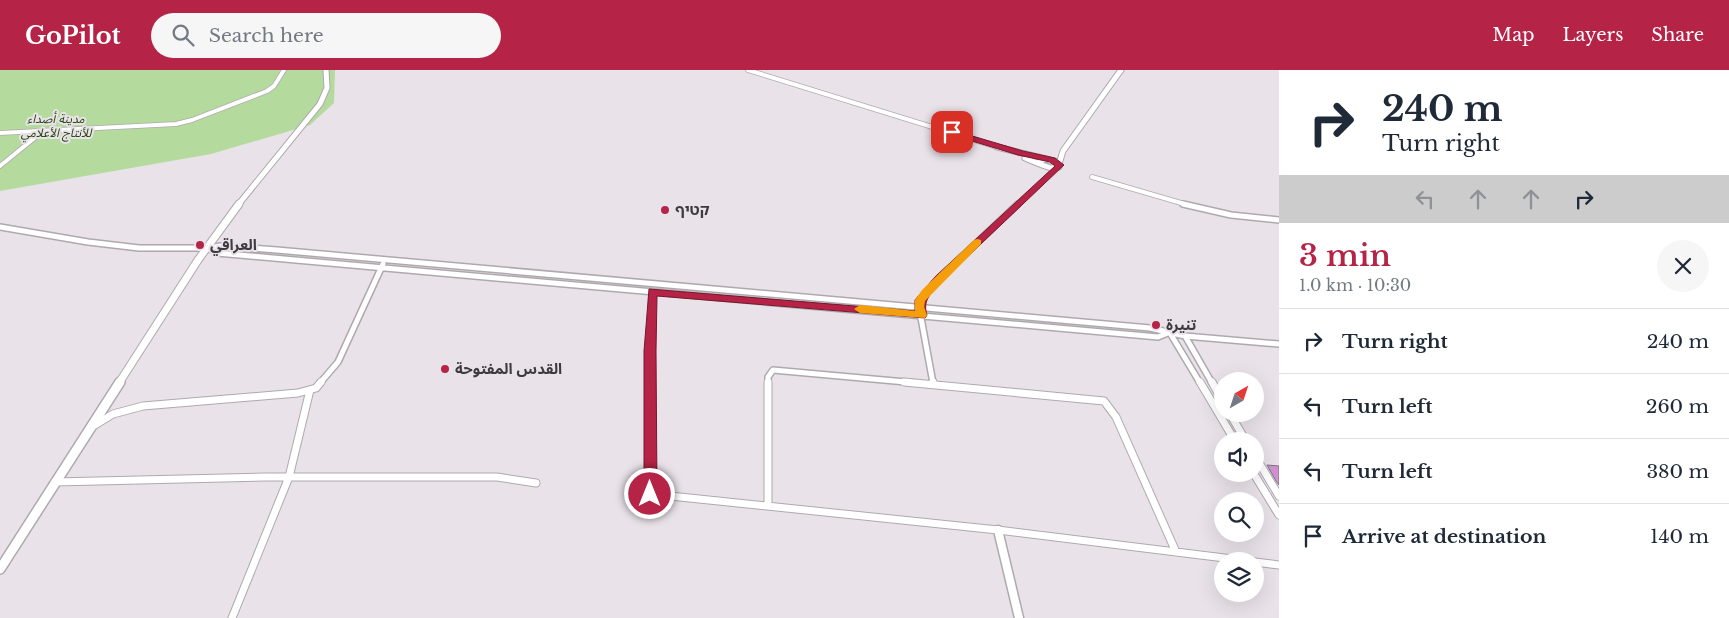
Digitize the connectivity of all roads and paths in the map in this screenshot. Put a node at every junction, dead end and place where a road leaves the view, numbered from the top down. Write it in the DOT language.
graph roads {
  1 [pos="284,70"];
  2 [pos="326,70"];
  3 [pos="748,70"];
  4 [pos="1121,70"];
  5 [pos="43,131"];
  6 [pos="0,133"];
  7 [pos="997,147"];
  8 [pos="1063,151"];
  9 [pos="1047,159"];
  10 [pos="0,166"];
  11 [pos="1044,166"];
  12 [pos="1056,168"];
  13 [pos="1092,177"];
  14 [pos="1279,220"];
  15 [pos="0,227"];
  16 [pos="208,248"];
  17 [pos="385,260"];
  18 [pos="382,268"];
  19 [pos="652,292"];
  20 [pos="919,307"];
  21 [pos="922,315"];
  22 [pos="1170,333"];
  23 [pos="1185,336"];
  24 [pos="1278,345"];
  25 [pos="933,384"];
  26 [pos="1214,386"];
  27 [pos="310,390"];
  28 [pos="89,429"];
  29 [pos="1230,432"];
  30 [pos="1264,471"];
  31 [pos="289,477"];
  32 [pos="55,482"];
  33 [pos="1259,482"];
  34 [pos="536,483"];
  35 [pos="1279,496"];
  36 [pos="768,506"];
  37 [pos="1279,515"];
  38 [pos="998,530"];
  39 [pos="1176,552"];
  40 [pos="1214,557"];
  41 [pos="1264,563"];
  42 [pos="1279,565"];
  43 [pos="0,569"];
  44 [pos="232,618"];
  45 [pos="1018,618"];
  1 -- 5 [label="street"];
  2 -- 16 [label="main road"];
  3 -- 7 [label="street"];
  4 -- 8 [label="street"];
  5 -- 6 [label="street"];
  5 -- 10 [label="street"];
  7 -- 9 [label="street"];
  7 -- 11 [label="street"];
  8 -- 9 [label="street"];
  8 -- 12 [label="street"];
  9 -- 11 [label="street"];
  9 -- 12 [label="street"];
  11 -- 12 [label="street"];
  12 -- 20 [label="street"];
  13 -- 14 [label="street"];
  15 -- 16 [label="street"];
  16 -- 17 [label="street"];
  16 -- 18 [label="street"];
  16 -- 28 [label="main road"];
  17 -- 18 [label="street"];
  17 -- 20 [label="street"];
  18 -- 19 [label="street"];
  18 -- 27 [label="street"];
  19 -- 21 [label="street"];
  19 -- 36 [label="street"];
  20 -- 21 [label="street"];
  20 -- 22 [label="street"];
  21 -- 22 [label="street"];
  21 -- 25 [label="street"];
  22 -- 23 [label="street"];
  22 -- 29 [label="street"];
  23 -- 24 [label="street"];
  23 -- 26 [label="street"];
  25 -- 36 [label="street"];
  25 -- 39 [label="street"];
  27 -- 28 [label="street"];
  27 -- 31 [label="street"];
  28 -- 32 [label="main road"];
  30 -- 35 [label="street"];
  31 -- 32 [label="street"];
  31 -- 34 [label="street"];
  31 -- 44 [label="street"];
  32 -- 43 [label="main road"];
  33 -- 37 [label="street"];
  36 -- 38 [label="street"];
  38 -- 39 [label="street"];
  38 -- 45 [label="street"];
  39 -- 40 [label="street"];
  41 -- 42 [label="street"];
}
